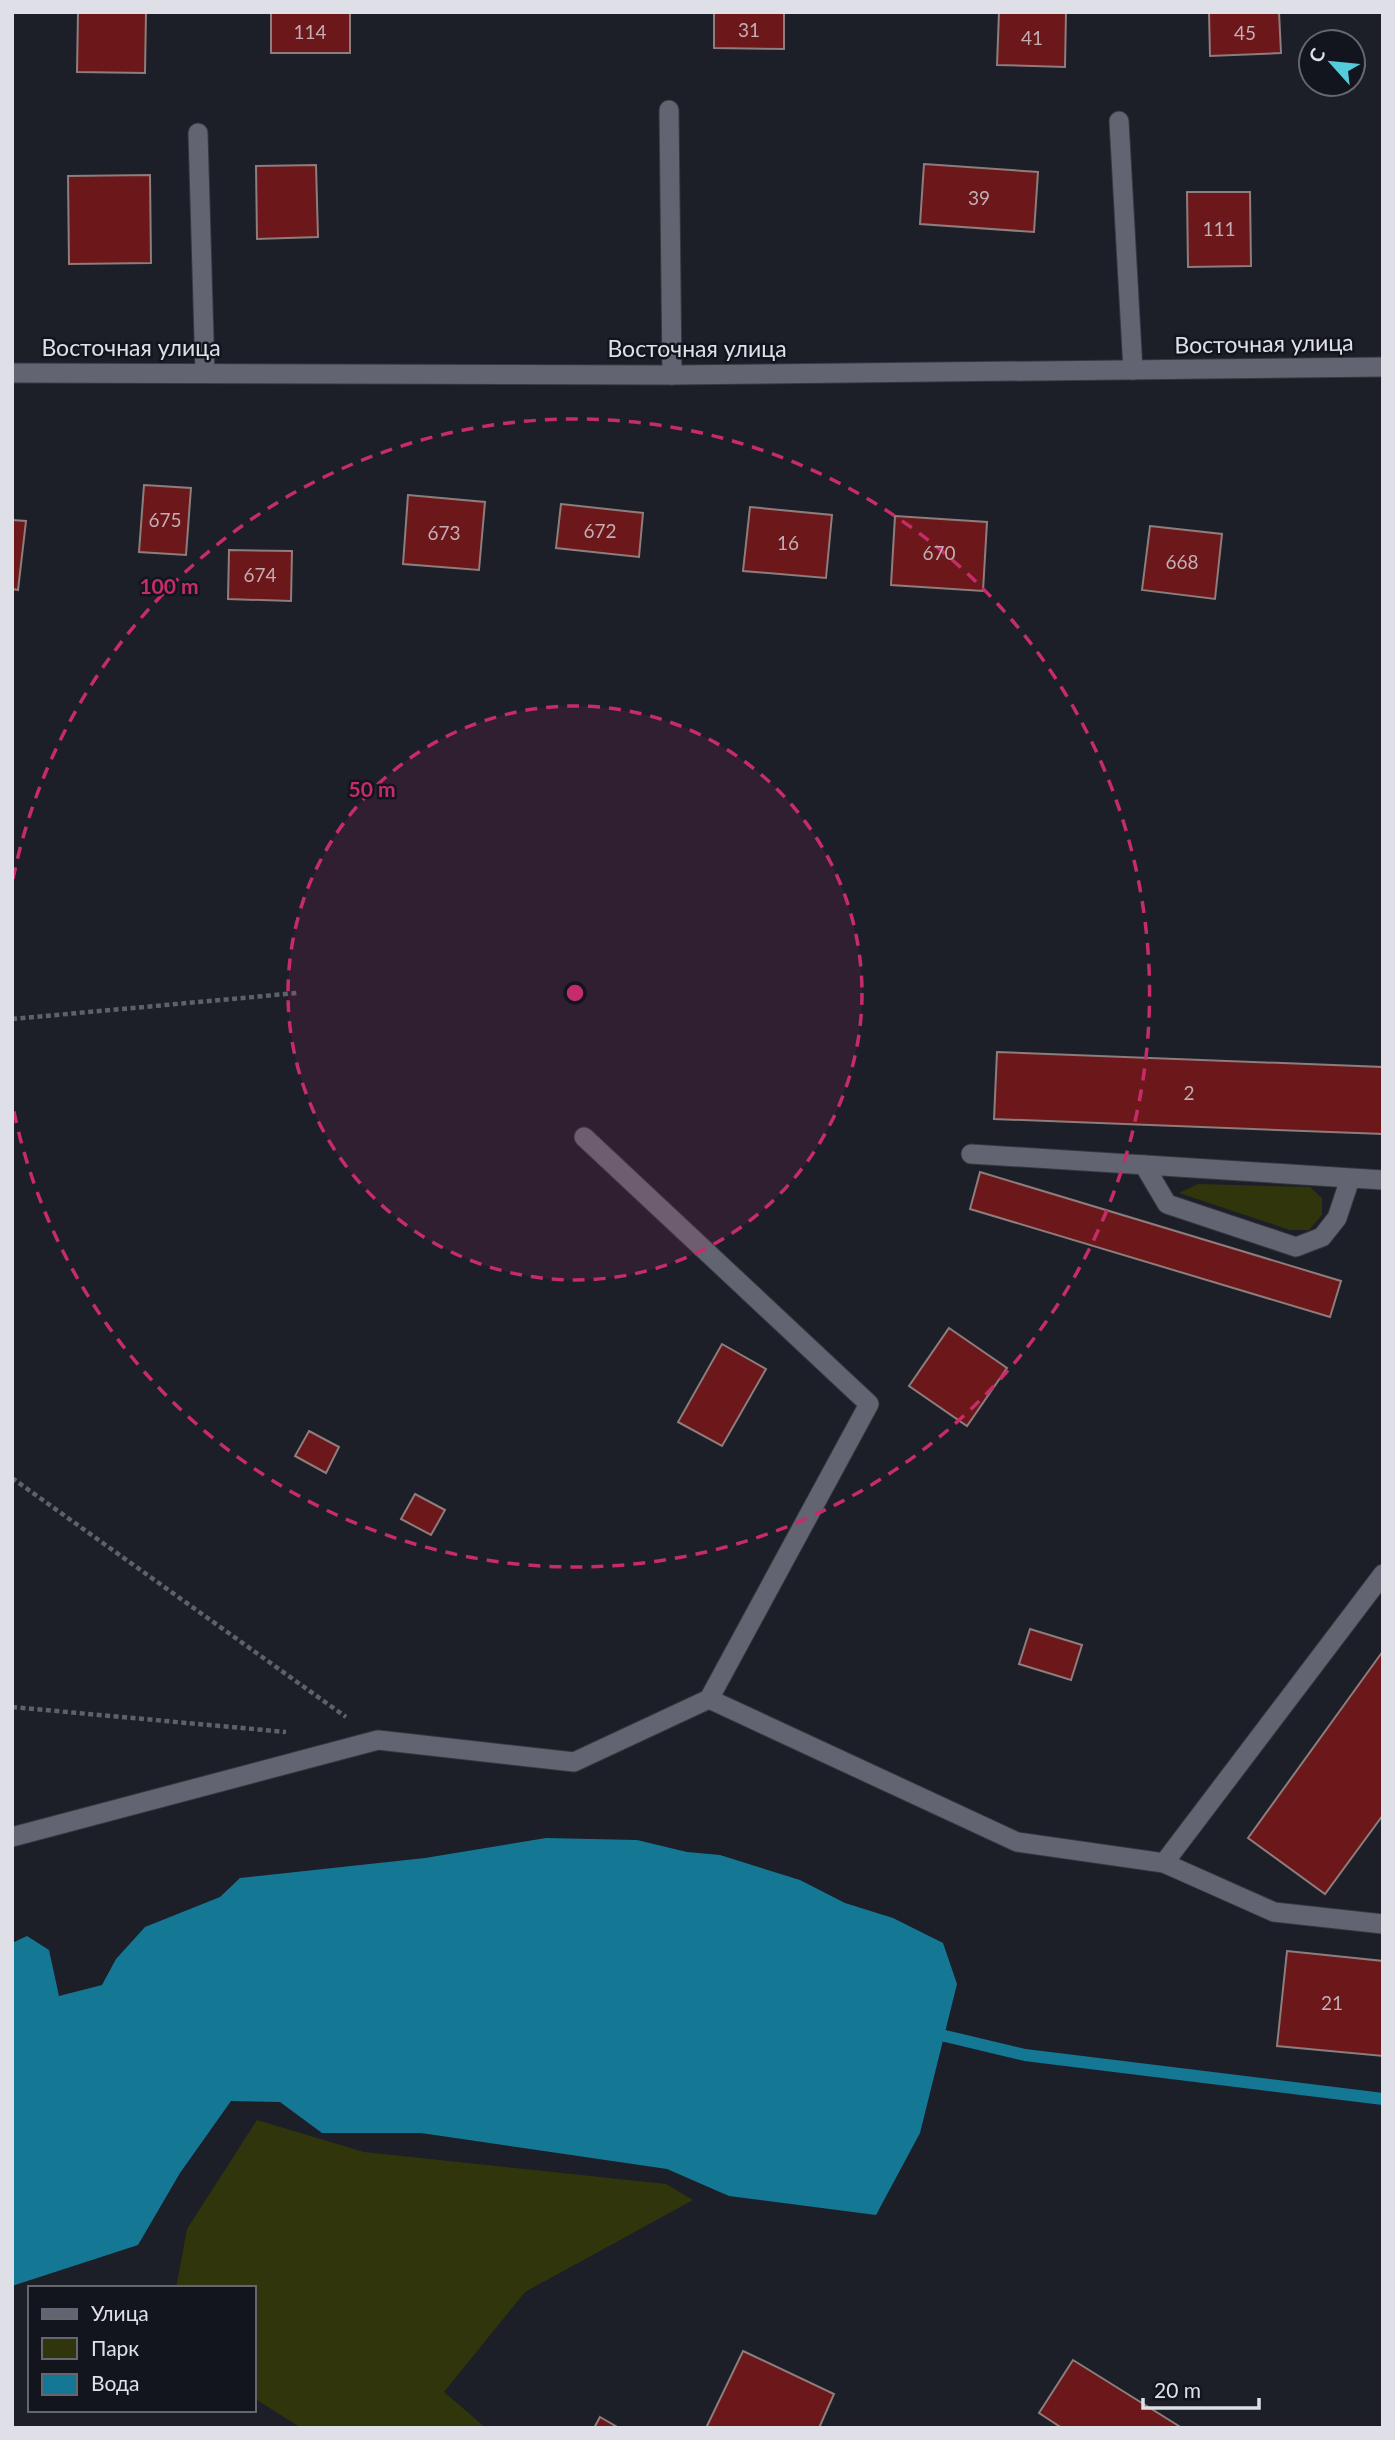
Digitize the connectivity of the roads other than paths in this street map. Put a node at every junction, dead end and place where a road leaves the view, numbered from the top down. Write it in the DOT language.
graph roads {
  1 [pos="670,110"];
  2 [pos="1119,121"];
  3 [pos="198,133"];
  4 [pos="1383,367"];
  5 [pos="1133,370"];
  6 [pos="12,373"];
  7 [pos="205,373"];
  8 [pos="672,375"];
  9 [pos="584,1137"];
  10 [pos="971,1154"];
  11 [pos="1144,1165"];
  12 [pos="1350,1179"];
  13 [pos="1383,1180"];
  14 [pos="1383,1574"];
  15 [pos="709,1699"];
  16 [pos="12,1837"];
  17 [pos="1164,1863"];
  18 [pos="1383,1924"];
  1 -- 8 [label="street"];
  2 -- 5 [label="street"];
  3 -- 7 [label="street"];
  4 -- 5 [label="street, Восточная улица"];
  5 -- 8 [label="street, Восточная улица"];
  6 -- 7 [label="street, Восточная улица"];
  7 -- 8 [label="street, Восточная улица"];
  9 -- 15 [label="street"];
  10 -- 11 [label="street"];
  11 -- 12 [label="street"];
  11 -- 12 [label="street"];
  12 -- 13 [label="street"];
  14 -- 17 [label="street"];
  15 -- 16 [label="street"];
  15 -- 17 [label="street"];
  17 -- 18 [label="street"];
}
